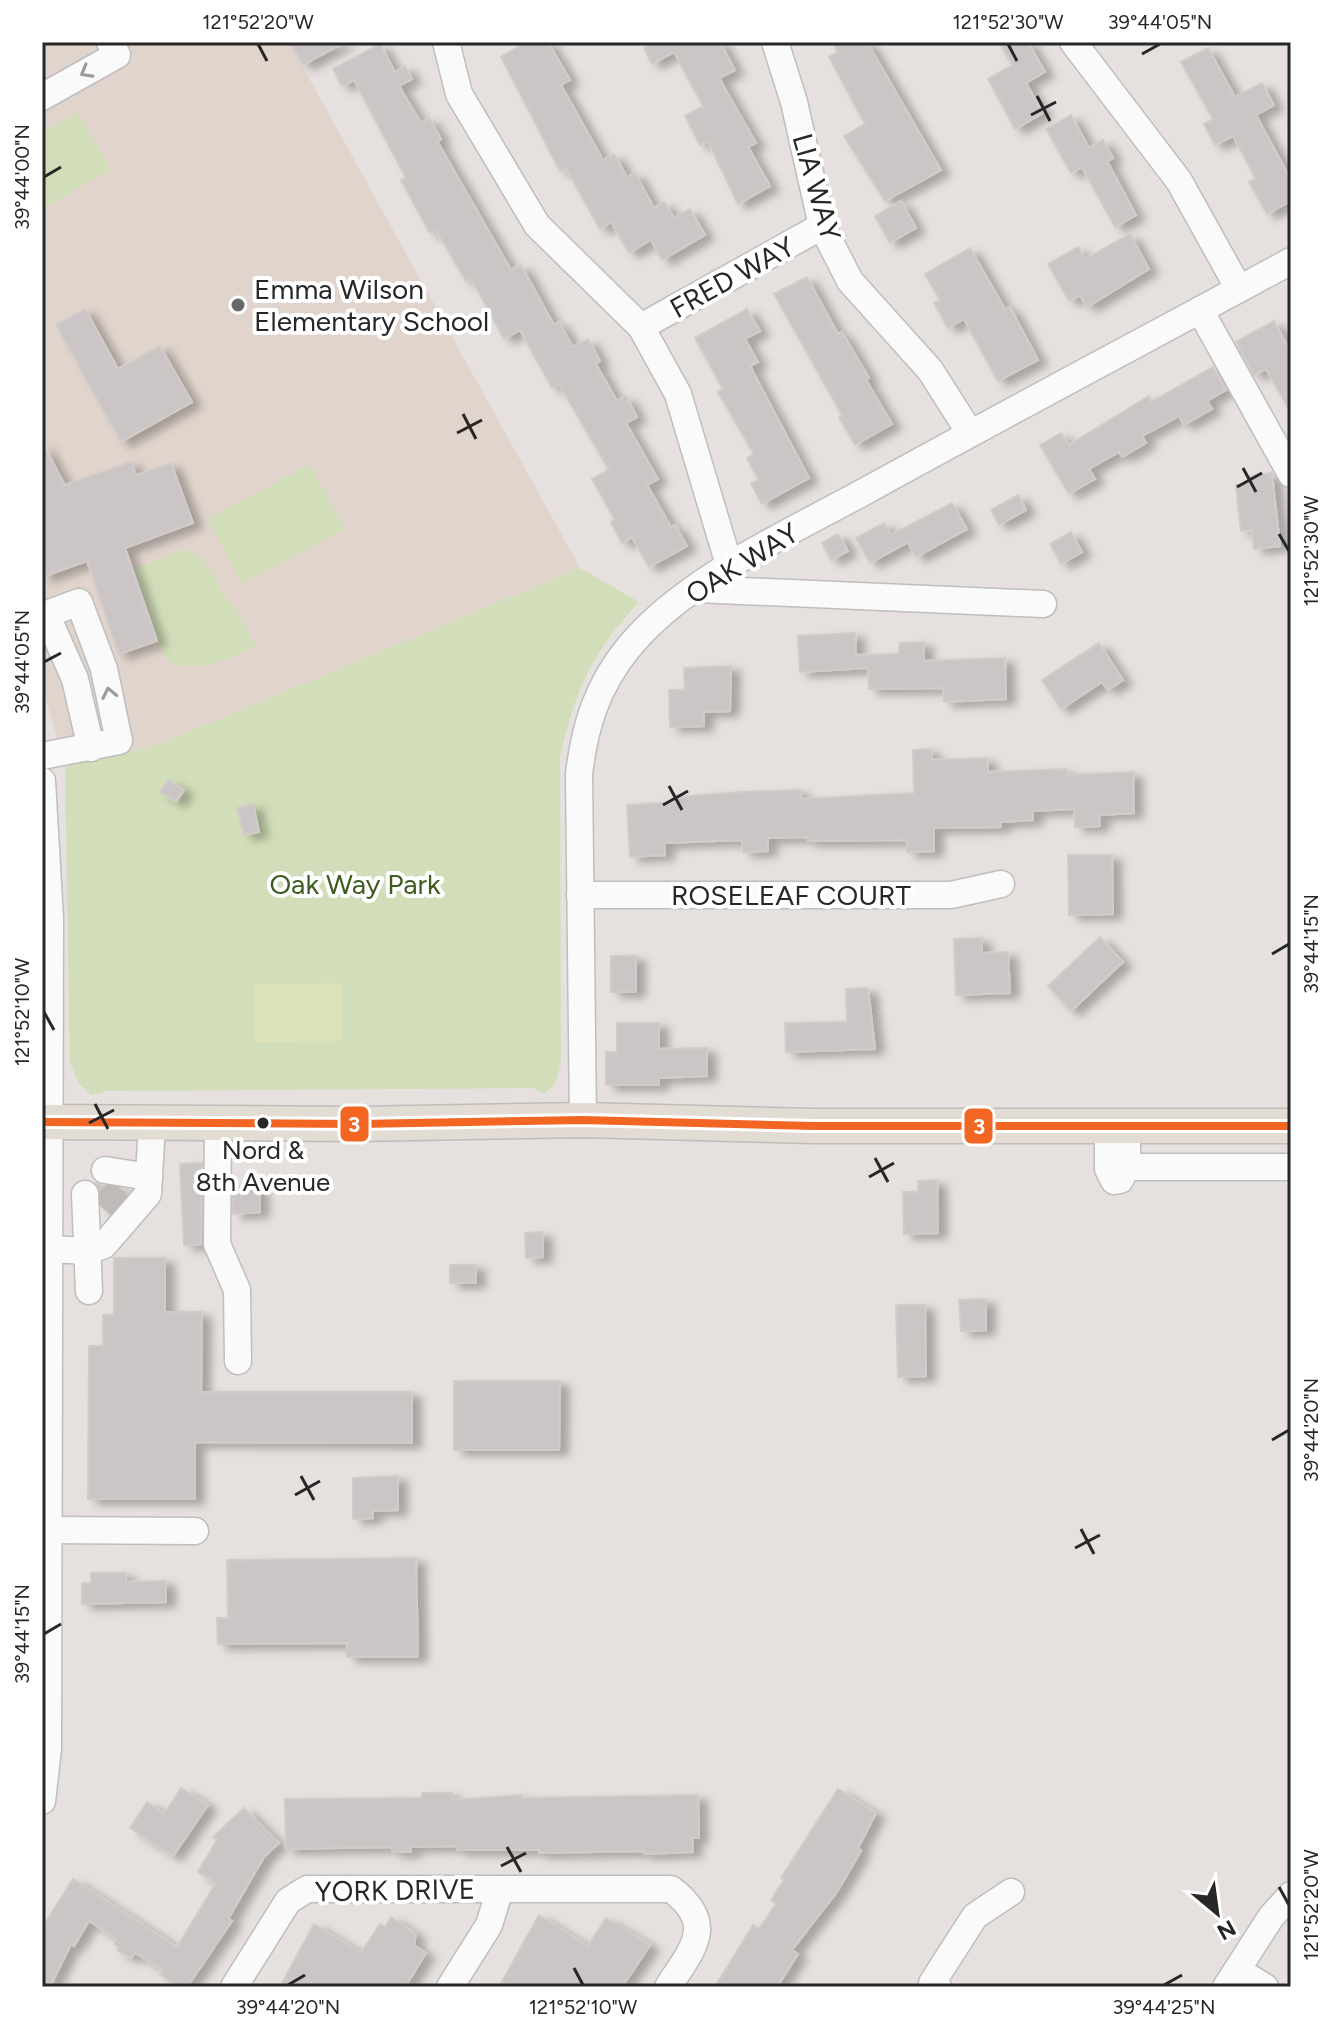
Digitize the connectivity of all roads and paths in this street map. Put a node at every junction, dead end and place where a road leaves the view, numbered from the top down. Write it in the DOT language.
graph roads {
  1 [pos="110,42"];
  2 [pos="446,42"];
  3 [pos="775,42"];
  4 [pos="1073,42"];
  5 [pos="42,97"];
  6 [pos="822,226"];
  7 [pos="1291,261"];
  8 [pos="1239,289"];
  9 [pos="1200,310"];
  10 [pos="641,327"];
  11 [pos="970,433"];
  12 [pos="1291,474"];
  13 [pos="730,568"];
  14 [pos="696,589"];
  15 [pos="1043,604"];
  16 [pos="44,615"];
  17 [pos="42,756"];
  18 [pos="42,781"];
  19 [pos="1001,884"];
  20 [pos="580,895"];
  21 [pos="583,1120"];
  22 [pos="44,1122"];
  23 [pos="152,1123"];
  24 [pos="218,1123"];
  25 [pos="1117,1126"];
  26 [pos="1185,1126"];
  27 [pos="1291,1126"];
  28 [pos="1218,1167"];
  29 [pos="1291,1167"];
  30 [pos="91,1220"];
  31 [pos="48,1249"];
  32 [pos="89,1291"];
  33 [pos="45,1350"];
  34 [pos="238,1361"];
  35 [pos="48,1530"];
  36 [pos="195,1531"];
  37 [pos="45,1661"];
  38 [pos="42,1801"];
  39 [pos="500,1889"];
  40 [pos="1011,1892"];
  41 [pos="1291,1895"];
  42 [pos="1231,1978"];
  43 [pos="234,1987"];
  44 [pos="450,1987"];
  45 [pos="668,1987"];
  46 [pos="938,1987"];
  47 [pos="1265,1987"];
  1 -- 5 [label="street, one-way"];
  2 -- 10 [label="street"];
  3 -- 6 [label="street, LIA WAY"];
  4 -- 8 [label="street"];
  6 -- 10 [label="street, FRED WAY"];
  6 -- 11 [label="street, LIA WAY"];
  7 -- 8 [label="street, OAK WAY"];
  8 -- 9 [label="street, OAK WAY"];
  9 -- 11 [label="street, OAK WAY"];
  9 -- 12 [label="street"];
  10 -- 13 [label="street"];
  11 -- 13 [label="street, OAK WAY"];
  13 -- 14 [label="street, OAK WAY"];
  14 -- 15 [label="street"];
  14 -- 20 [label="street, OAK WAY"];
  16 -- 17 [label="street"];
  18 -- 22 [label="street"];
  19 -- 20 [label="street, ROSELEAF COURT"];
  20 -- 21 [label="street, OAK WAY"];
  21 -- 24 [label="main road"];
  21 -- 25 [label="main road"];
  22 -- 23 [label="main road"];
  22 -- 31 [label="street"];
  23 -- 24 [label="main road"];
  23 -- 30 [label="street"];
  24 -- 34 [label="street"];
  25 -- 26 [label="main road"];
  25 -- 28 [label="street"];
  26 -- 27 [label="main road"];
  26 -- 28 [label="street"];
  28 -- 29 [label="street"];
  30 -- 31 [label="street"];
  30 -- 32 [label="street"];
  31 -- 33 [label="street"];
  33 -- 35 [label="street"];
  35 -- 36 [label="street"];
  35 -- 37 [label="street"];
  37 -- 38 [label="street"];
  39 -- 43 [label="street, YORK DRIVE"];
  39 -- 44 [label="street"];
  39 -- 45 [label="street, YORK DRIVE"];
  40 -- 46 [label="street"];
  41 -- 42 [label="street"];
  42 -- 47 [label="street"];
}
